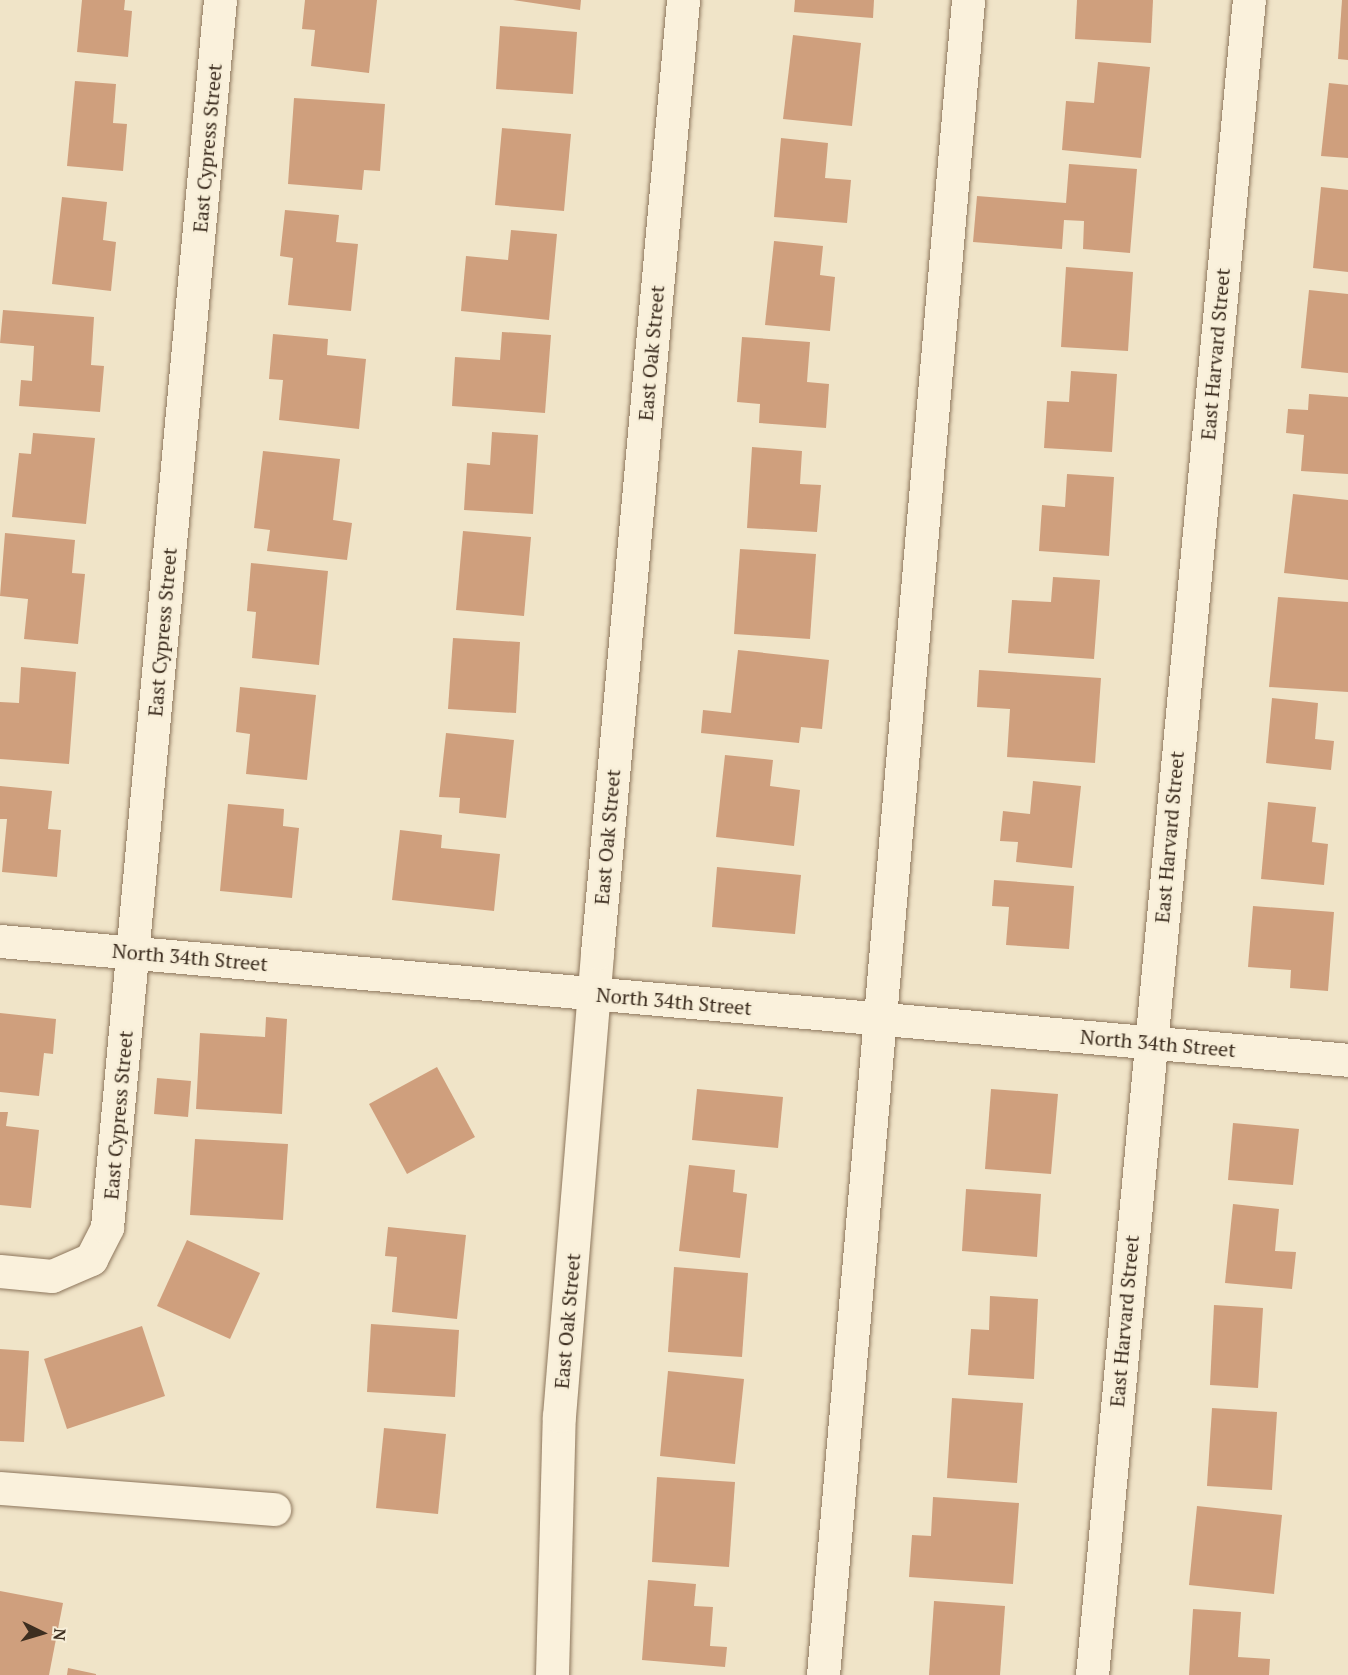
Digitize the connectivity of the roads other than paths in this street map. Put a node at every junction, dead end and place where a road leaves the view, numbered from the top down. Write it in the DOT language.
graph roads {
  1 [pos="220,0"];
  2 [pos="683,0"];
  3 [pos="968,0"];
  4 [pos="1249,0"];
  5 [pos="0,941"];
  6 [pos="133,952"];
  7 [pos="593,993"];
  8 [pos="881,1020"];
  9 [pos="1150,1042"];
  10 [pos="1348,1060"];
  11 [pos="0,1271"];
  12 [pos="0,1488"];
  13 [pos="274,1509"];
  14 [pos="552,1675"];
  15 [pos="823,1675"];
  16 [pos="1092,1675"];
  1 -- 6 [label="street, East Cypress Street"];
  2 -- 7 [label="street, East Oak Street"];
  3 -- 8 [label="street"];
  4 -- 9 [label="street, East Harvard Street"];
  5 -- 6 [label="street, North 34th Street"];
  6 -- 7 [label="street, North 34th Street"];
  6 -- 11 [label="street, East Cypress Street"];
  7 -- 8 [label="street, North 34th Street"];
  7 -- 14 [label="street, East Oak Street"];
  8 -- 9 [label="street, North 34th Street"];
  8 -- 15 [label="street"];
  9 -- 10 [label="street, North 34th Street"];
  9 -- 16 [label="street, East Harvard Street"];
  12 -- 13 [label="street"];
}
